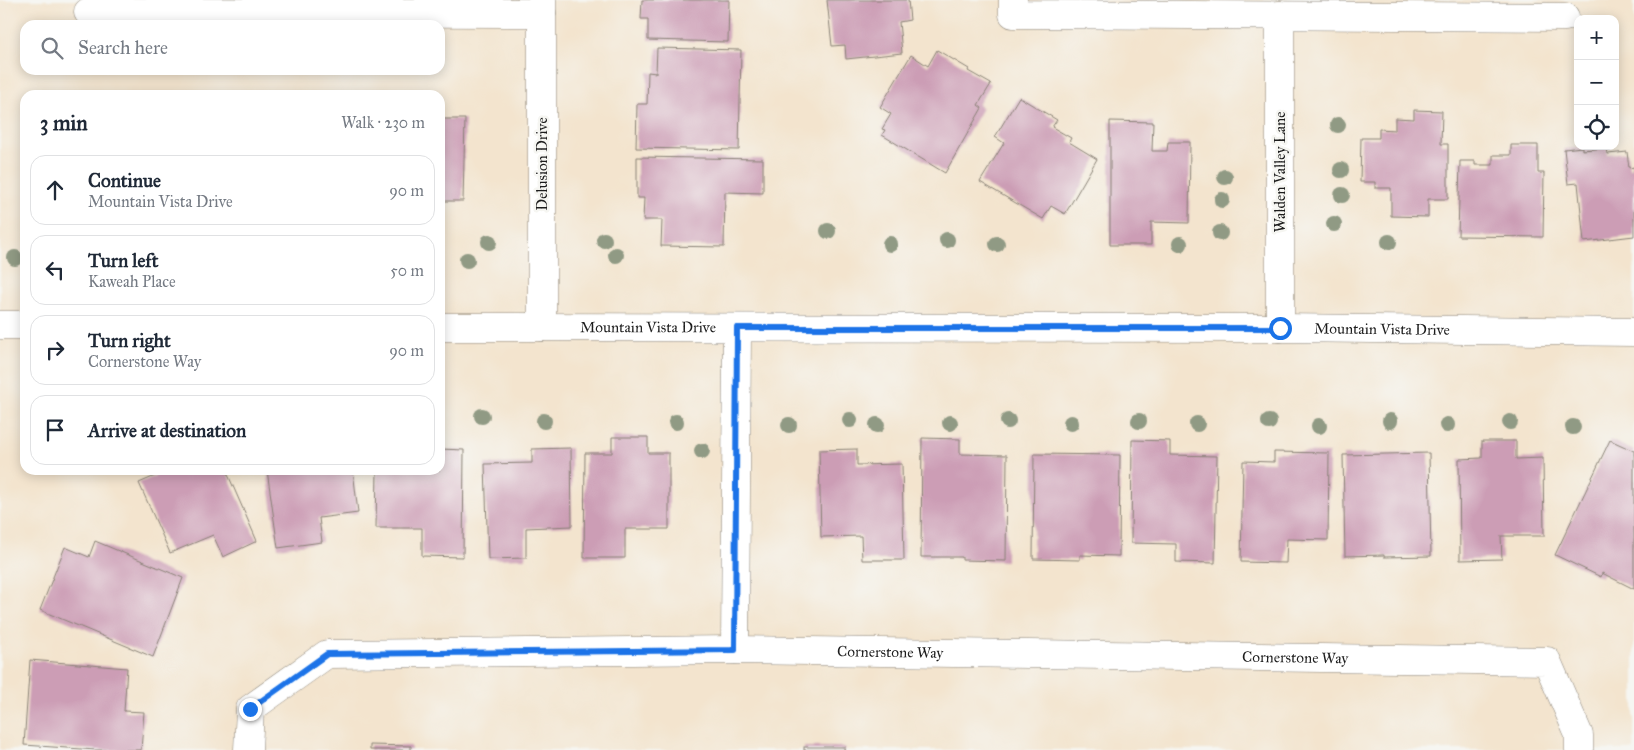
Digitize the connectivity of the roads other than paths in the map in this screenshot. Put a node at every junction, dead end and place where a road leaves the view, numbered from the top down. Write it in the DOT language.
graph roads {
  1 [pos="542,6"];
  2 [pos="1013,7"];
  3 [pos="88,12"];
  4 [pos="1280,16"];
  5 [pos="1565,17"];
  6 [pos="0,325"];
  7 [pos="20,325"];
  8 [pos="445,327"];
  9 [pos="542,327"];
  10 [pos="737,328"];
  11 [pos="1280,328"];
  12 [pos="1634,332"];
  13 [pos="735,650"];
  14 [pos="248,750"];
  15 [pos="1579,750"];
  1 -- 3 [label="street"];
  1 -- 9 [label="street, Delusion Drive"];
  2 -- 4 [label="street"];
  4 -- 5 [label="street"];
  4 -- 11 [label="street, Walden Valley Lane"];
  6 -- 7 [label="street"];
  8 -- 9 [label="street, Mountain Vista Drive"];
  9 -- 10 [label="street, Mountain Vista Drive"];
  10 -- 11 [label="street, Mountain Vista Drive"];
  10 -- 13 [label="street"];
  11 -- 12 [label="street, Mountain Vista Drive"];
  13 -- 14 [label="street, Cornerstone Way"];
  13 -- 15 [label="street, Cornerstone Way"];
}
